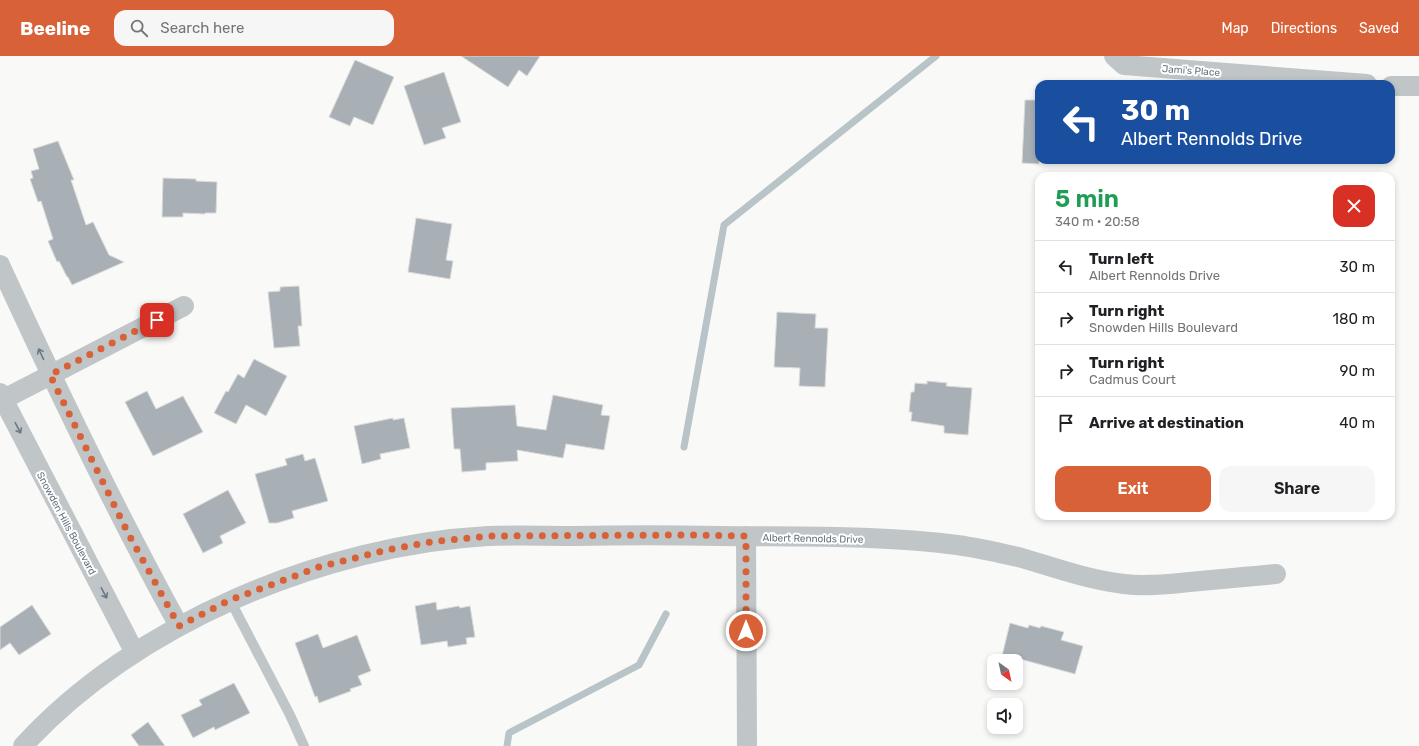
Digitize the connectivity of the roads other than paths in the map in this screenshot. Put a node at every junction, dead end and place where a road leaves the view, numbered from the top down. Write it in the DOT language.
graph roads {
  1 [pos="1114,56"];
  2 [pos="1316,80"];
  3 [pos="1395,86"];
  4 [pos="1419,86"];
  5 [pos="0,265"];
  6 [pos="184,306"];
  7 [pos="50,375"];
  8 [pos="1,398"];
  9 [pos="746,536"];
  10 [pos="1276,574"];
  11 [pos="230,600"];
  12 [pos="179,626"];
  13 [pos="136,653"];
  14 [pos="23,746"];
  15 [pos="304,746"];
  16 [pos="747,746"];
  1 -- 2 [label="street, Jami's Place"];
  3 -- 4 [label="street"];
  7 -- 5 [label="street, one-way"];
  6 -- 7 [label="street"];
  7 -- 8 [label="street"];
  7 -- 12 [label="street"];
  8 -- 13 [label="street, Snowden Hills Boulevard, one-way"];
  9 -- 10 [label="street, Albert Rennolds Drive"];
  9 -- 11 [label="street, Albert Rennolds Drive"];
  9 -- 16 [label="street"];
  11 -- 12 [label="street, Albert Rennolds Drive"];
  11 -- 15 [label="lane"];
  12 -- 13 [label="street, Albert Rennolds Drive"];
  13 -- 14 [label="street, Albert Rennolds Drive"];
}
